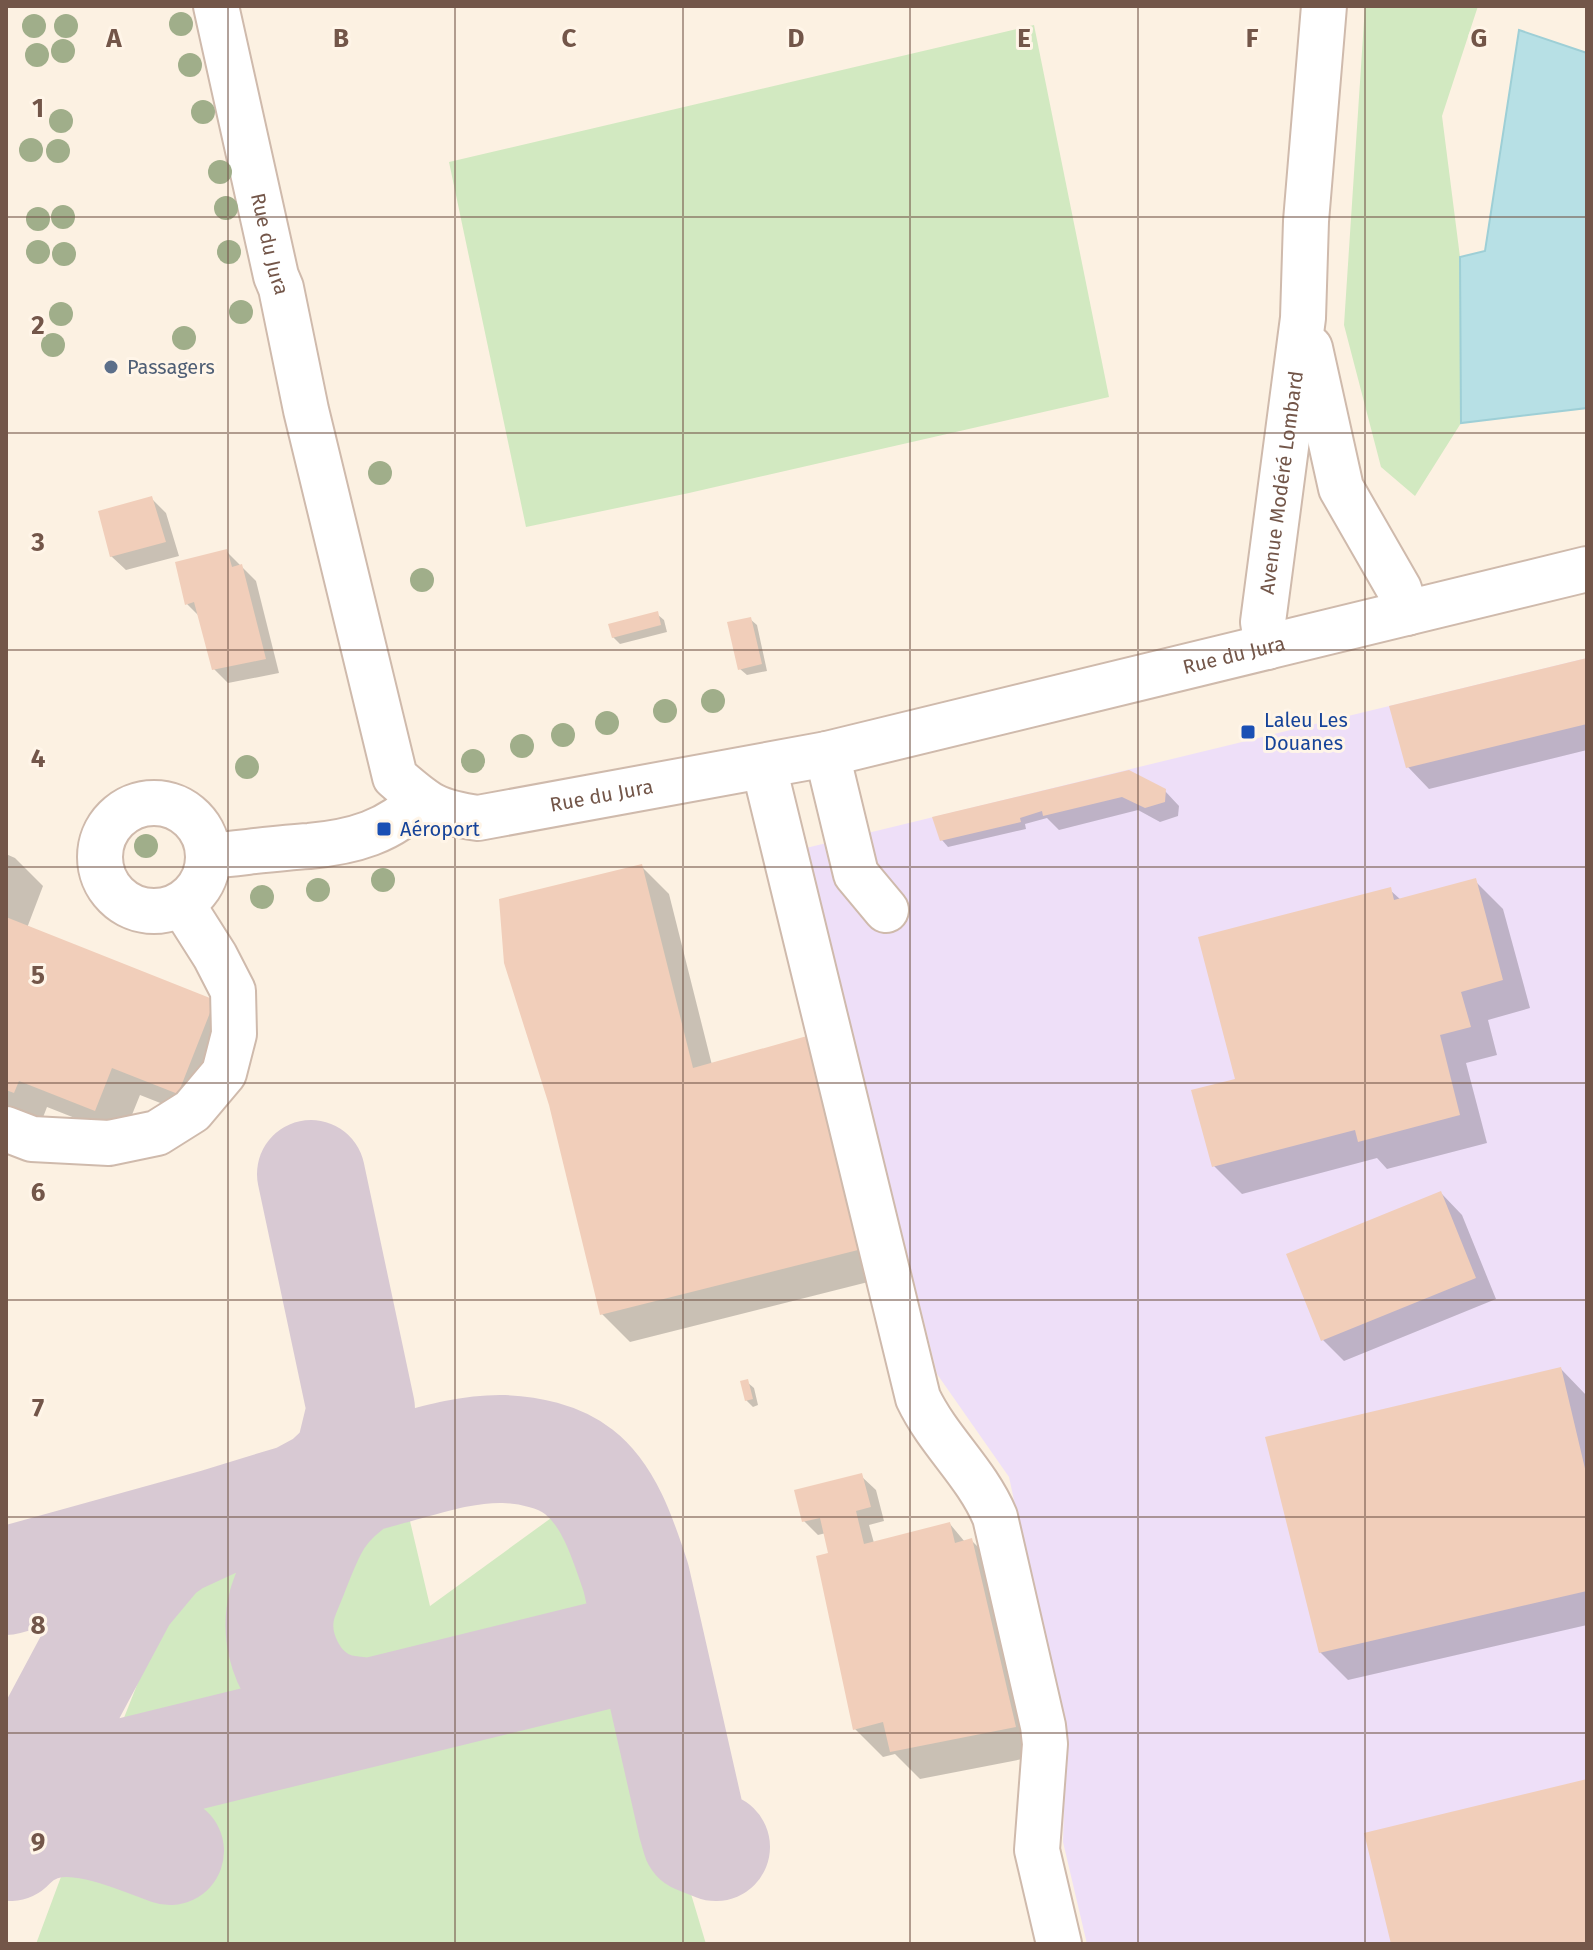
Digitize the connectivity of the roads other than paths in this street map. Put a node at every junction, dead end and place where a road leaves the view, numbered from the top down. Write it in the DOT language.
graph roads {
  1 [pos="216,6"];
  2 [pos="1324,6"];
  3 [pos="1303,318"];
  4 [pos="1587,569"];
  5 [pos="1407,613"];
  6 [pos="1267,647"];
  7 [pos="827,754"];
  8 [pos="764,767"];
  9 [pos="421,799"];
  10 [pos="209,856"];
  11 [pos="182,904"];
  12 [pos="886,910"];
  13 [pos="6,1129"];
  14 [pos="1059,1944"];
  1 -- 9 [label="street, Rue du Jura"];
  2 -- 3 [label="street, Avenue Modéré Lombard"];
  3 -- 5 [label="street, Avenue Modéré Lombard"];
  3 -- 6 [label="street, Avenue Modéré Lombard"];
  4 -- 5 [label="street, Rue du Jura"];
  5 -- 6 [label="street, Rue du Jura"];
  6 -- 7 [label="street, Rue du Jura"];
  7 -- 8 [label="street, Rue du Jura"];
  7 -- 12 [label="street"];
  8 -- 9 [label="street, Rue du Jura"];
  8 -- 14 [label="street"];
  9 -- 10 [label="street"];
  10 -- 11 [label="street"];
  10 -- 11 [label="street"];
  11 -- 13 [label="street"];
}
